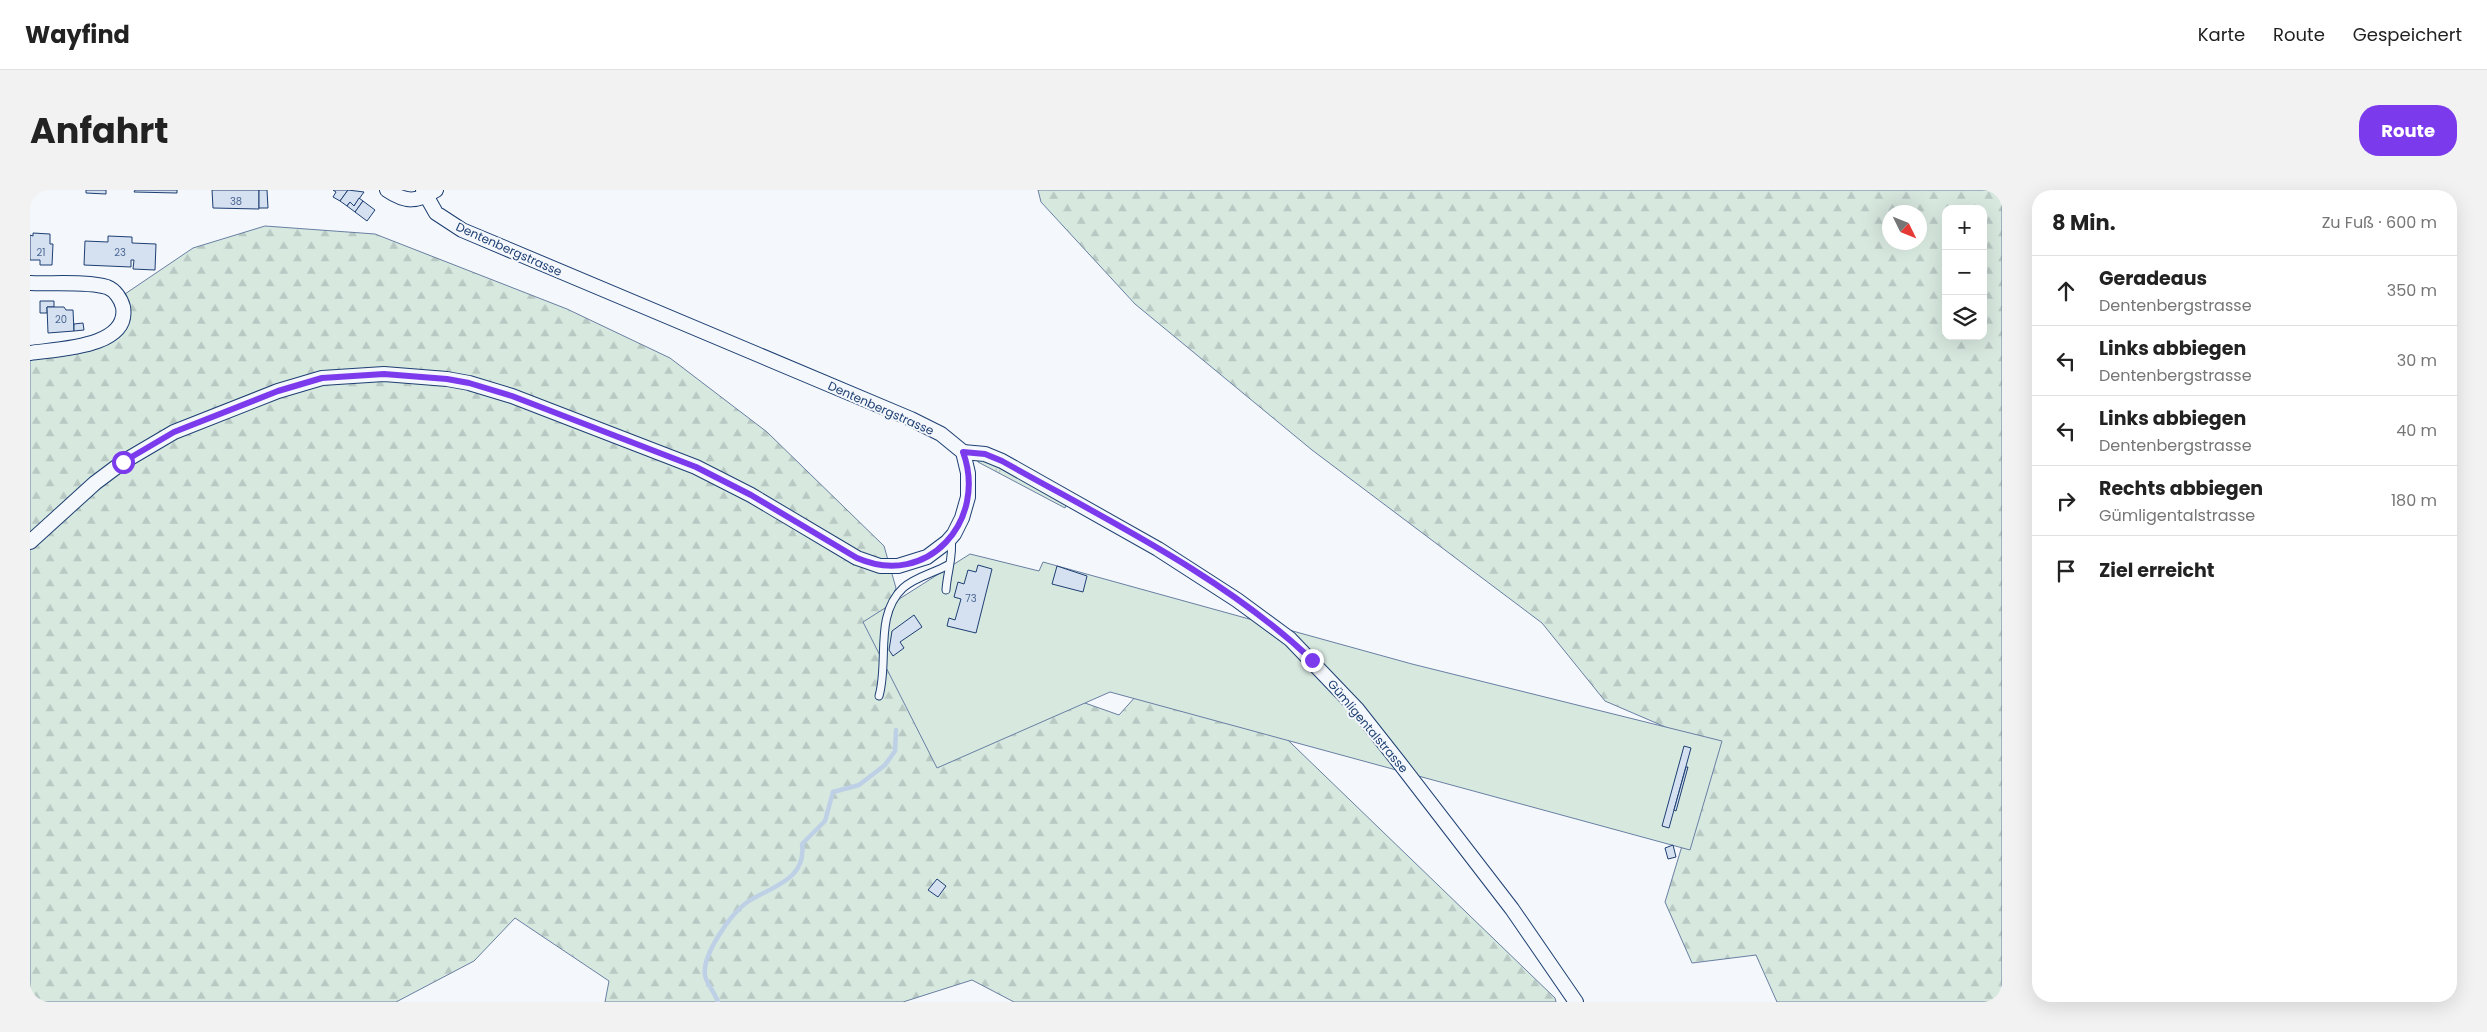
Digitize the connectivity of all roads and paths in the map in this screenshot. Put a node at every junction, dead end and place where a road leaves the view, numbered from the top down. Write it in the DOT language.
graph roads {
  1 [pos="387,190"];
  2 [pos="428,192"];
  3 [pos="30,283"];
  4 [pos="30,352"];
  5 [pos="963,452"];
  6 [pos="950,538"];
  7 [pos="30,542"];
  8 [pos="948,565"];
  9 [pos="946,590"];
  10 [pos="879,696"];
  11 [pos="1576,1002"];
  1 -- 2 [label="street"];
  2 -- 5 [label="street, Dentenbergstrasse"];
  3 -- 4 [label="street"];
  5 -- 6 [label="street"];
  5 -- 11 [label="street, Gümligentalstrasse"];
  6 -- 7 [label="street"];
  6 -- 8 [label="lane"];
  8 -- 9 [label="lane"];
  8 -- 10 [label="lane"];
}
